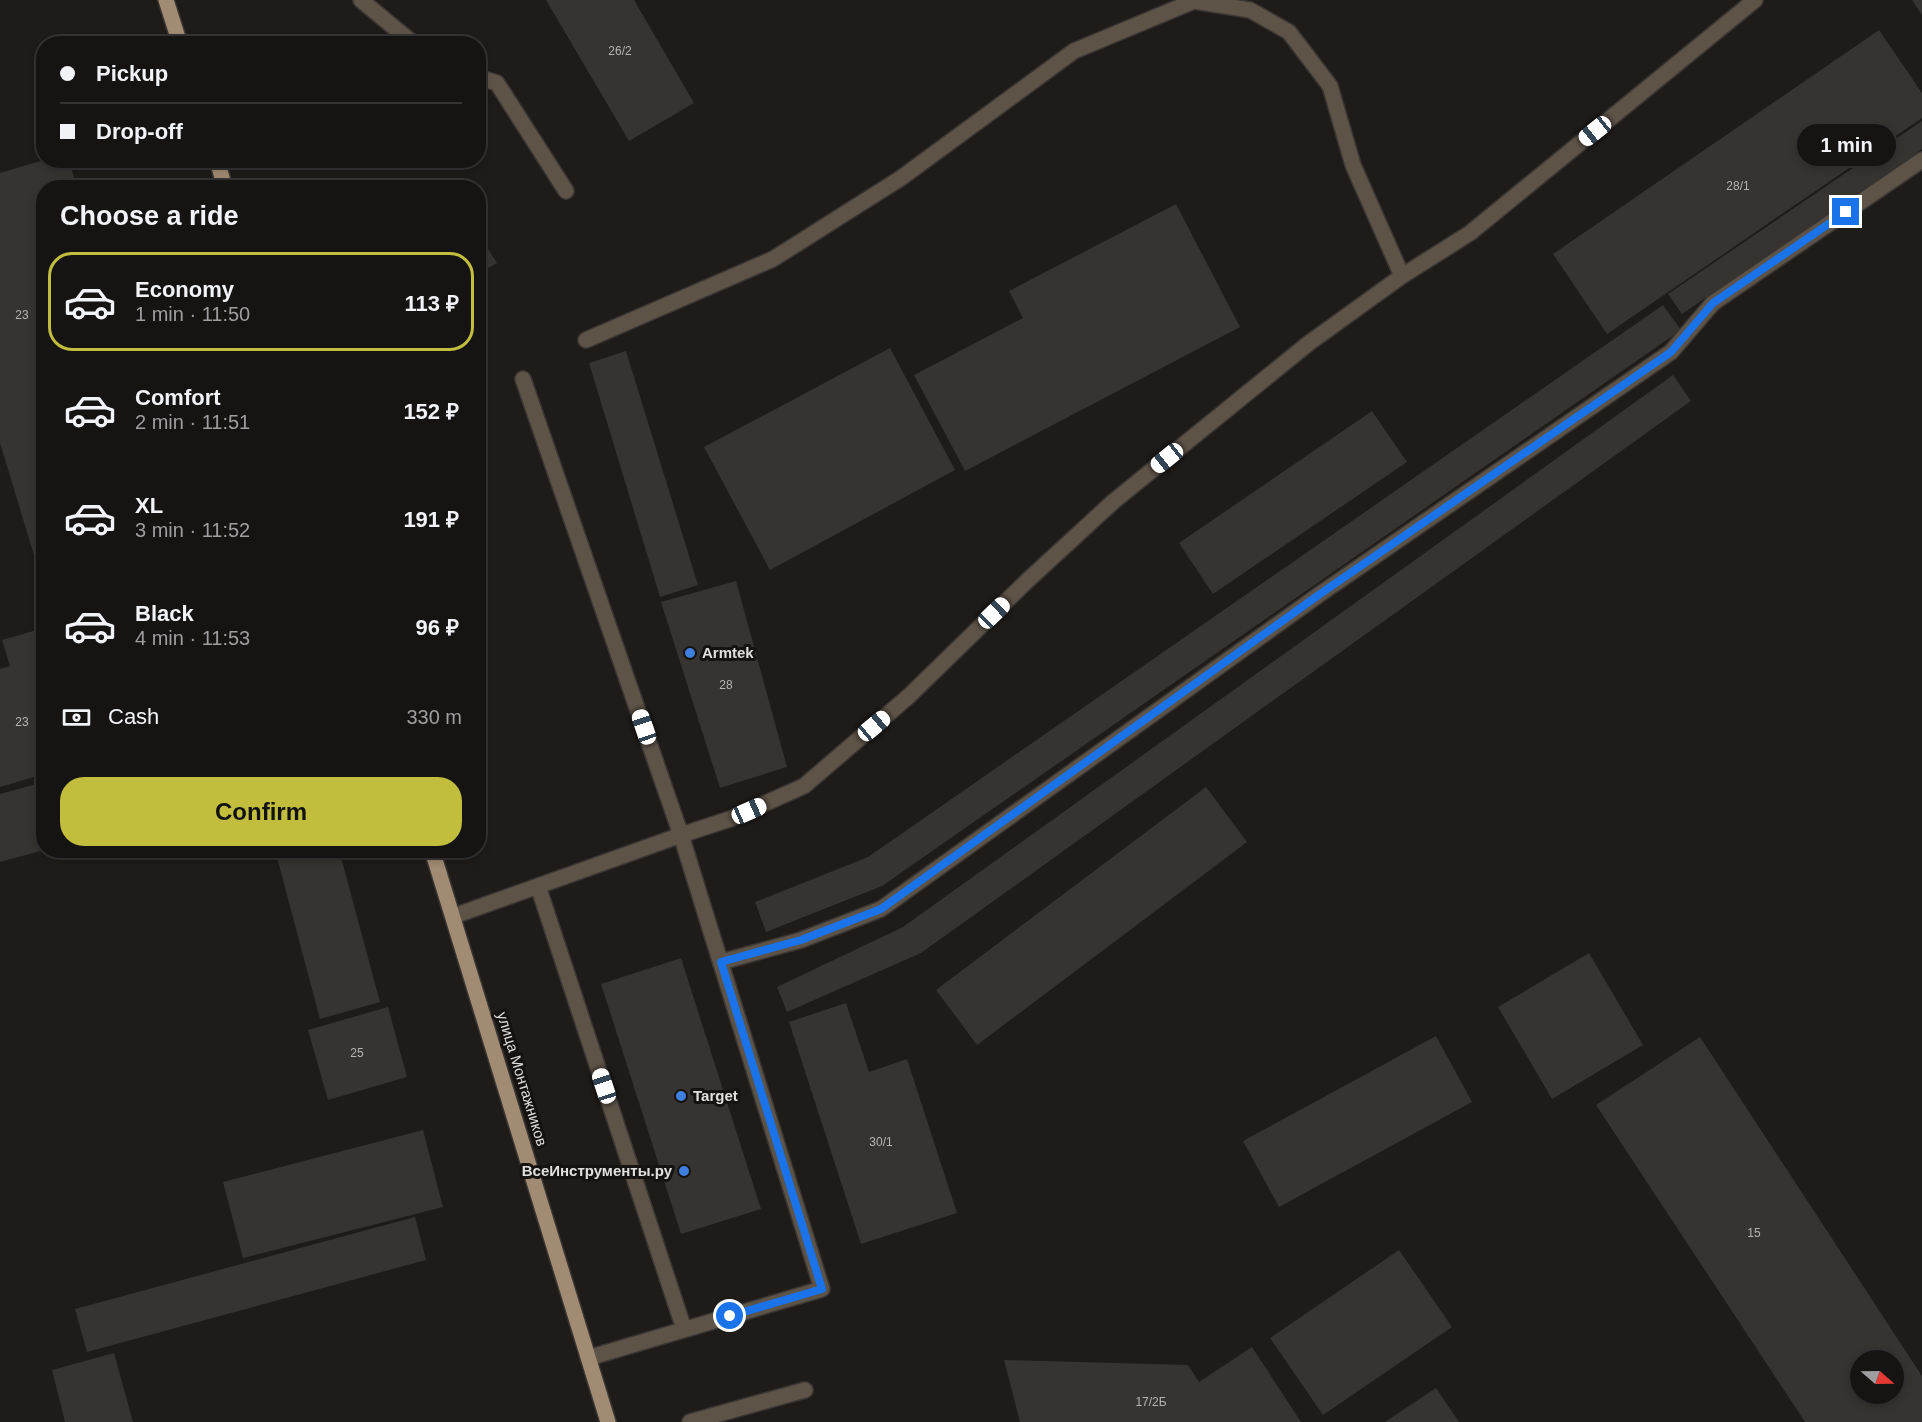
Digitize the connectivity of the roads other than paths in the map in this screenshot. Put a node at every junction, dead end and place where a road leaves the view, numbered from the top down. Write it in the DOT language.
graph roads {
  1 [pos="166,0"];
  2 [pos="361,0"];
  3 [pos="1755,0"];
  4 [pos="177,36"];
  5 [pos="404,36"];
  6 [pos="486,80"];
  7 [pos="1922,160"];
  8 [pos="566,191"];
  9 [pos="1402,276"];
  10 [pos="586,340"];
  11 [pos="524,379"];
  12 [pos="681,835"];
  13 [pos="435,858"];
  14 [pos="538,886"];
  15 [pos="454,916"];
  16 [pos="721,962"];
  17 [pos="684,1329"];
  18 [pos="588,1358"];
  19 [pos="805,1390"];
  20 [pos="609,1422"];
  21 [pos="690,1422"];
  1 -- 4 [label="main road"];
  2 -- 5 [label="lane"];
  3 -- 9 [label="lane"];
  6 -- 8 [label="lane"];
  7 -- 16 [label="lane"];
  9 -- 10 [label="lane"];
  9 -- 12 [label="lane"];
  11 -- 12 [label="lane"];
  12 -- 14 [label="lane"];
  12 -- 16 [label="lane"];
  13 -- 15 [label="main road, улица Монтажников"];
  14 -- 15 [label="lane"];
  14 -- 17 [label="lane"];
  15 -- 18 [label="main road, улица Монтажников"];
  16 -- 17 [label="lane"];
  17 -- 18 [label="lane"];
  18 -- 20 [label="main road, улица Монтажников"];
  19 -- 21 [label="lane"];
}
